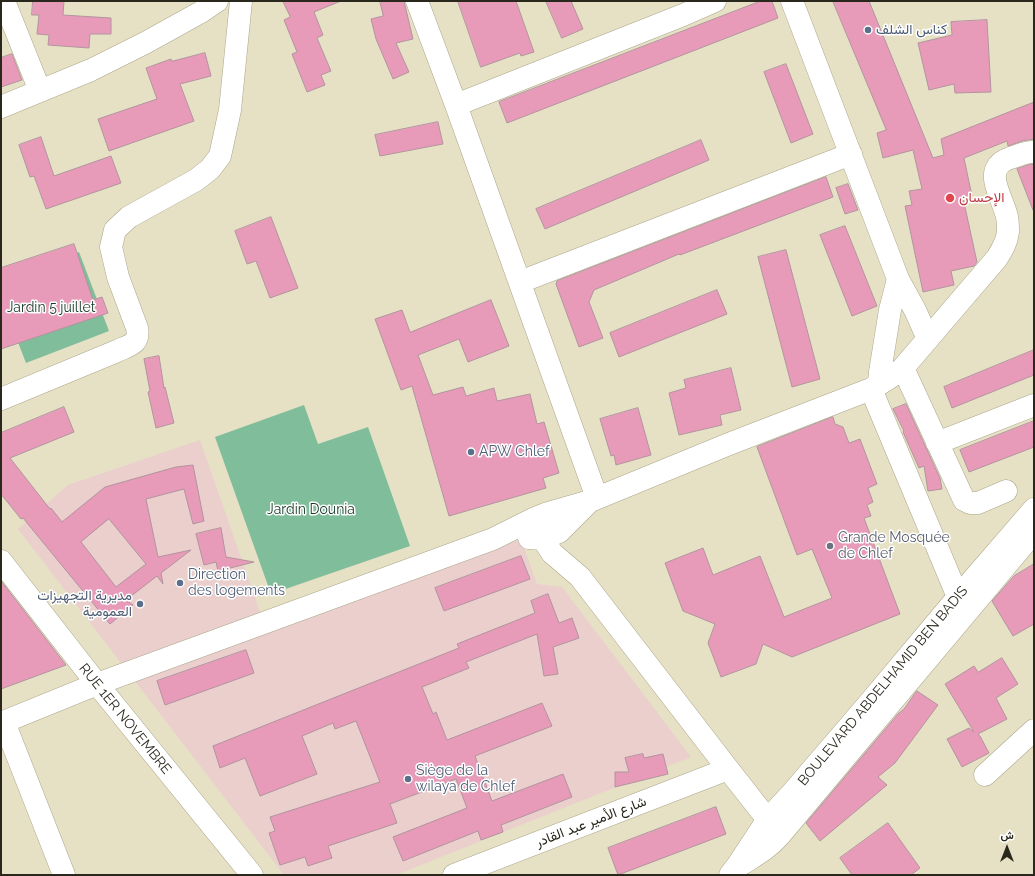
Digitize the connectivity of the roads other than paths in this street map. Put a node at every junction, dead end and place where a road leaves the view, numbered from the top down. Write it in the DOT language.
graph roads {
  1 [pos="4,1"];
  2 [pos="217,1"];
  3 [pos="241,1"];
  4 [pos="417,1"];
  5 [pos="715,1"];
  6 [pos="792,1"];
  7 [pos="40,91"];
  8 [pos="456,105"];
  9 [pos="1,107"];
  10 [pos="1034,152"];
  11 [pos="851,154"];
  12 [pos="898,279"];
  13 [pos="520,282"];
  14 [pos="928,339"];
  15 [pos="903,368"];
  16 [pos="875,387"];
  17 [pos="1,399"];
  18 [pos="1034,405"];
  19 [pos="937,443"];
  20 [pos="1006,491"];
  21 [pos="593,499"];
  22 [pos="1034,508"];
  23 [pos="540,516"];
  24 [pos="1034,532"];
  25 [pos="551,535"];
  26 [pos="493,539"];
  27 [pos="1,561"];
  28 [pos="958,597"];
  29 [pos="97,684"];
  30 [pos="3,723"];
  31 [pos="1034,730"];
  32 [pos="728,769"];
  33 [pos="985,775"];
  34 [pos="774,827"];
  35 [pos="733,871"];
  36 [pos="64,875"];
  37 [pos="252,875"];
  38 [pos="454,875"];
  1 -- 7 [label="street"];
  2 -- 7 [label="street"];
  3 -- 17 [label="street"];
  4 -- 8 [label="street"];
  5 -- 8 [label="street"];
  6 -- 11 [label="street"];
  7 -- 9 [label="street"];
  8 -- 13 [label="street"];
  10 -- 14 [label="street"];
  11 -- 12 [label="street"];
  11 -- 13 [label="street"];
  12 -- 14 [label="street"];
  12 -- 16 [label="street"];
  13 -- 21 [label="street"];
  14 -- 15 [label="street"];
  15 -- 16 [label="street"];
  15 -- 19 [label="street"];
  16 -- 21 [label="street"];
  16 -- 28 [label="street"];
  18 -- 19 [label="street"];
  19 -- 20 [label="street"];
  21 -- 23 [label="street"];
  21 -- 25 [label="street"];
  22 -- 28 [label="street, BOULEVARD ABDELHAMID BEN BADIS"];
  23 -- 25 [label="street"];
  23 -- 26 [label="street"];
  24 -- 34 [label="street, BOULEVARD ABDELHAMID BEN BADIS"];
  25 -- 26 [label="street"];
  25 -- 32 [label="street"];
  26 -- 29 [label="street"];
  27 -- 29 [label="street, RUE 1ER NOVEMBRE"];
  28 -- 34 [label="street, BOULEVARD ABDELHAMID BEN BADIS"];
  29 -- 30 [label="street"];
  29 -- 37 [label="street, RUE 1ER NOVEMBRE"];
  30 -- 36 [label="street"];
  31 -- 33 [label="street"];
  32 -- 34 [label="street"];
  32 -- 38 [label="street, شارع الأمير عبد القادر"];
  34 -- 35 [label="street, BOULEVARD ABDELHAMID BEN BADIS"];
}
